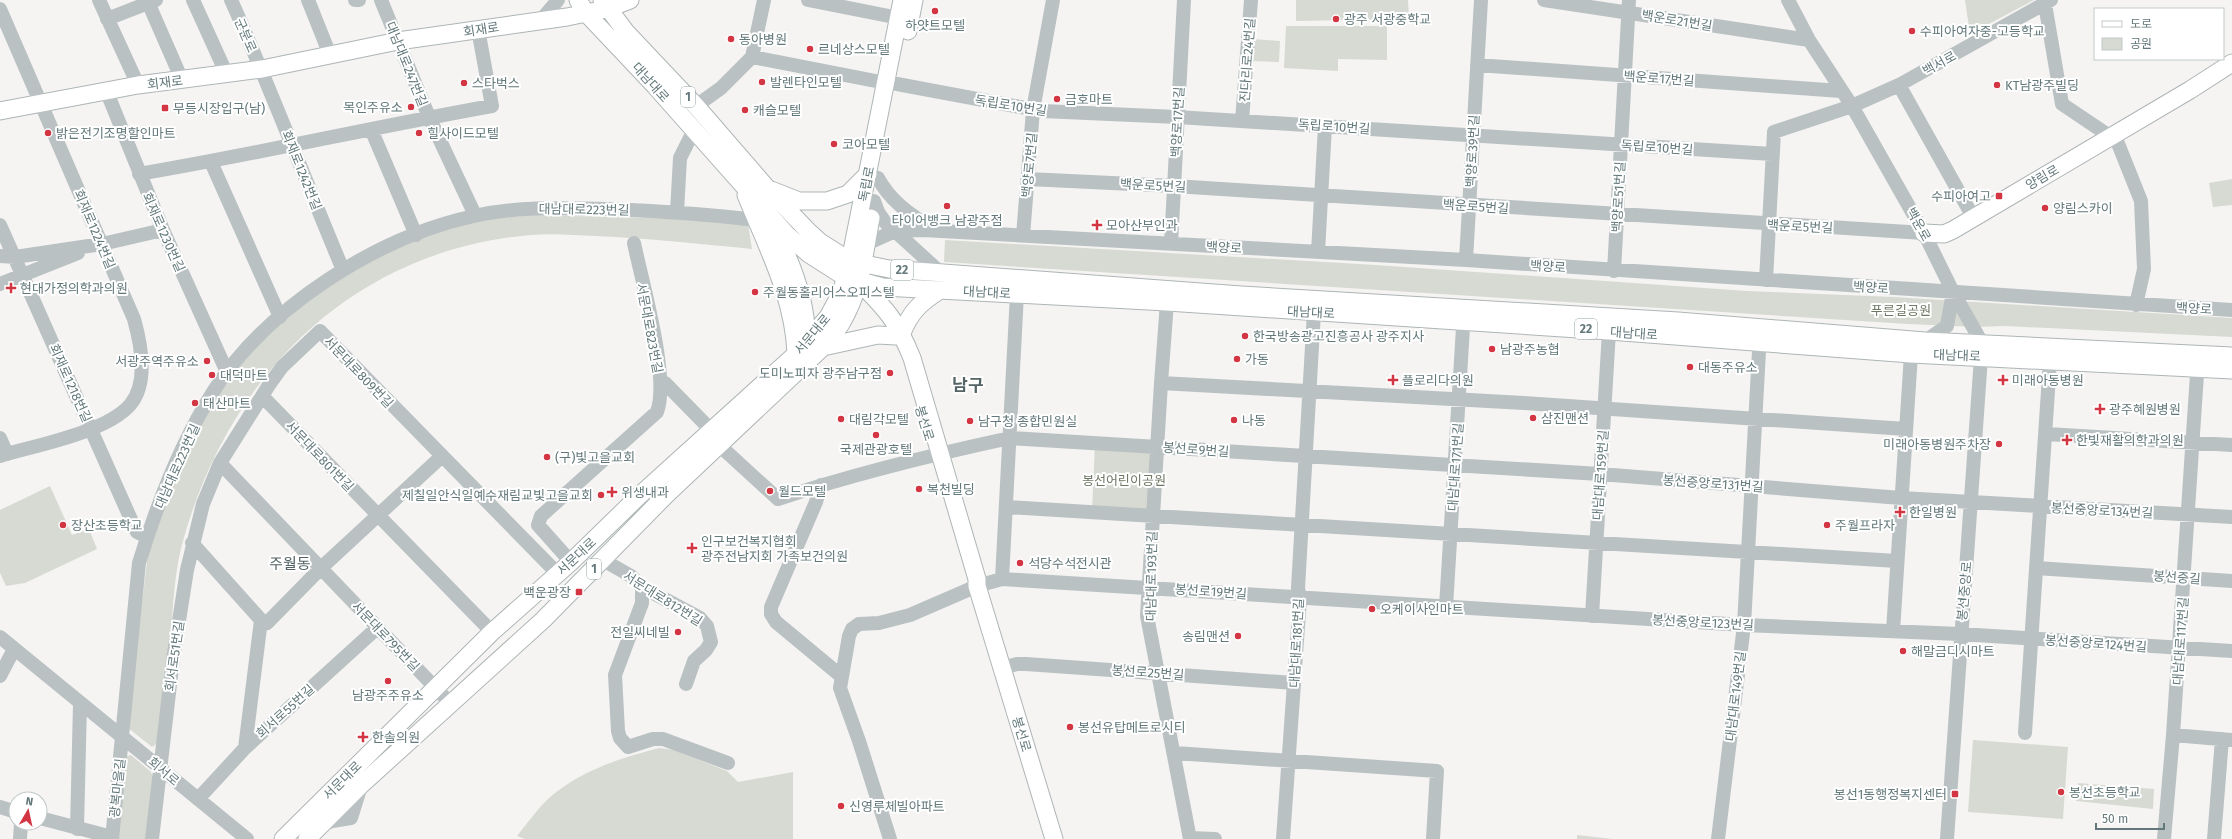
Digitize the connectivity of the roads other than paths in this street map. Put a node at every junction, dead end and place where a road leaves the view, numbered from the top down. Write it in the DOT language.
graph roads {
  1 [pos="99,0"];
  2 [pos="193,0"];
  3 [pos="231,0"];
  4 [pos="308,0"];
  5 [pos="381,0"];
  6 [pos="558,0"];
  7 [pos="630,0"];
  8 [pos="764,0"];
  9 [pos="808,0"];
  10 [pos="902,0"];
  11 [pos="914,0"];
  12 [pos="1053,0"];
  13 [pos="1184,0"];
  14 [pos="1251,0"];
  15 [pos="1481,0"];
  16 [pos="1544,0"];
  17 [pos="1788,0"];
  18 [pos="151,1"];
  19 [pos="2048,2"];
  20 [pos="604,4"];
  21 [pos="582,6"];
  22 [pos="1628,6"];
  23 [pos="0,9"];
  24 [pos="899,18"];
  25 [pos="107,19"];
  26 [pos="541,20"];
  27 [pos="478,29"];
  28 [pos="1809,40"];
  29 [pos="398,41"];
  30 [pos="330,55"];
  31 [pos="752,57"];
  32 [pos="2232,63"];
  33 [pos="1477,65"];
  34 [pos="262,69"];
  35 [pos="227,75"];
  36 [pos="1624,75"];
  37 [pos="182,80"];
  38 [pos="892,83"];
  39 [pos="138,85"];
  40 [pos="1899,85"];
  41 [pos="106,90"];
  42 [pos="1842,91"];
  43 [pos="41,102"];
  44 [pos="696,106"];
  45 [pos="1852,106"];
  46 [pos="1033,110"];
  47 [pos="0,111"];
  48 [pos="1177,117"];
  49 [pos="429,118"];
  50 [pos="1242,121"];
  51 [pos="1325,126"];
  52 [pos="371,129"];
  53 [pos="694,130"];
  54 [pos="1473,135"];
  55 [pos="2111,136"];
  56 [pos="1621,144"];
  57 [pos="292,147"];
  58 [pos="1772,154"];
  59 [pos="211,162"];
  60 [pos="139,174"];
  61 [pos="873,176"];
  62 [pos="1028,179"];
  63 [pos="1174,186"];
  64 [pos="767,188"];
  65 [pos="1321,195"];
  66 [pos="874,201"];
  67 [pos="1469,206"];
  68 [pos="677,212"];
  69 [pos="759,214"];
  70 [pos="1617,214"];
  71 [pos="475,215"];
  72 [pos="1973,217"];
  73 [pos="1769,224"];
  74 [pos="0,225"];
  75 [pos="163,230"];
  76 [pos="937,230"];
  77 [pos="894,231"];
  78 [pos="1924,234"];
  79 [pos="416,235"];
  80 [pos="1023,236"];
  81 [pos="634,243"];
  82 [pos="102,244"];
  83 [pos="866,244"];
  84 [pos="1171,244"];
  85 [pos="1318,252"];
  86 [pos="0,256"];
  87 [pos="15,257"];
  88 [pos="1466,260"];
  89 [pos="857,263"];
  90 [pos="937,269"];
  91 [pos="343,270"];
  92 [pos="1614,271"];
  93 [pos="23,274"];
  94 [pos="1766,280"];
  95 [pos="854,283"];
  96 [pos="0,284"];
  97 [pos="940,290"];
  98 [pos="1953,292"];
  99 [pos="1017,294"];
  100 [pos="1167,302"];
  101 [pos="2136,305"];
  102 [pos="2232,310"];
  103 [pos="1314,312"];
  104 [pos="1464,315"];
  105 [pos="280,316"];
  106 [pos="1609,331"];
  107 [pos="899,335"];
  108 [pos="1759,335"];
  109 [pos="1925,341"];
  110 [pos="823,347"];
  111 [pos="801,348"];
  112 [pos="1982,350"];
  113 [pos="1911,354"];
  114 [pos="2232,356"];
  115 [pos="2050,361"];
  116 [pos="2198,361"];
  117 [pos="2232,370"];
  118 [pos="227,372"];
  119 [pos="1162,382"];
  120 [pos="661,383"];
  121 [pos="1310,392"];
  122 [pos="262,396"];
  123 [pos="1459,400"];
  124 [pos="1604,408"];
  125 [pos="1756,418"];
  126 [pos="91,429"];
  127 [pos="1906,429"];
  128 [pos="2047,434"];
  129 [pos="0,438"];
  130 [pos="715,438"];
  131 [pos="1010,438"];
  132 [pos="2193,443"];
  133 [pos="2232,445"];
  134 [pos="1158,447"];
  135 [pos="937,454"];
  136 [pos="3,455"];
  137 [pos="1305,456"];
  138 [pos="441,457"];
  139 [pos="220,463"];
  140 [pos="1455,465"];
  141 [pos="1600,474"];
  142 [pos="821,485"];
  143 [pos="1753,486"];
  144 [pos="1901,498"];
  145 [pos="1971,502"];
  146 [pos="2042,506"];
  147 [pos="1006,507"];
  148 [pos="2189,515"];
  149 [pos="378,516"];
  150 [pos="1152,516"];
  151 [pos="2232,517"];
  152 [pos="1301,524"];
  153 [pos="1450,534"];
  154 [pos="147,537"];
  155 [pos="192,543"];
  156 [pos="1595,543"];
  157 [pos="1749,553"];
  158 [pos="603,560"];
  159 [pos="1897,561"];
  160 [pos="571,562"];
  161 [pos="321,568"];
  162 [pos="2036,568"];
  163 [pos="558,574"];
  164 [pos="2184,578"];
  165 [pos="1002,579"];
  166 [pos="2232,581"];
  167 [pos="977,584"];
  168 [pos="642,587"];
  169 [pos="1148,587"];
  170 [pos="1300,598"];
  171 [pos="1446,607"];
  172 [pos="1592,616"];
  173 [pos="261,620"];
  174 [pos="1744,625"];
  175 [pos="377,628"];
  176 [pos="1894,631"];
  177 [pos="492,632"];
  178 [pos="1960,634"];
  179 [pos="0,637"];
  180 [pos="2032,638"];
  181 [pos="2179,648"];
  182 [pos="14,649"];
  183 [pos="2232,651"];
  184 [pos="1002,668"];
  185 [pos="1160,673"];
  186 [pos="0,676"];
  187 [pos="841,676"];
  188 [pos="1294,683"];
  189 [pos="686,684"];
  190 [pos="436,687"];
  191 [pos="80,703"];
  192 [pos="450,703"];
  193 [pos="2025,733"];
  194 [pos="2173,735"];
  195 [pos="123,737"];
  196 [pos="2227,740"];
  197 [pos="245,748"];
  198 [pos="1175,753"];
  199 [pos="1288,761"];
  200 [pos="728,763"];
  201 [pos="162,769"];
  202 [pos="198,799"];
  203 [pos="48,820"];
  204 [pos="77,829"];
  205 [pos="312,833"];
  206 [pos="112,838"];
  207 [pos="1190,838"];
  208 [pos="152,839"];
  209 [pos="247,839"];
  210 [pos="283,839"];
  211 [pos="890,839"];
  212 [pos="1054,839"];
  213 [pos="1215,839"];
  214 [pos="1283,839"];
  215 [pos="1433,839"];
  216 [pos="1718,839"];
  217 [pos="1947,839"];
  218 [pos="2164,839"];
  219 [pos="2214,839"];
  1 -- 25 [label="street"];
  2 -- 35 [label="street"];
  3 -- 34 [label="street, 군분로"];
  4 -- 30 [label="street"];
  5 -- 29 [label="street, 대남대로247번길"];
  6 -- 26 [label="street"];
  7 -- 20 [label="main road, 회재로"];
  8 -- 31 [label="street"];
  9 -- 24 [label="street"];
  10 -- 24 [label="main road, 독립로"];
  11 -- 38 [label="main road, 독립로"];
  12 -- 46 [label="street, 백양로7번길"];
  13 -- 48 [label="street, 백양로17번길"];
  14 -- 50 [label="street, 진다리로24번길"];
  15 -- 33 [label="street, 백양로39번길"];
  16 -- 22 [label="street, 백운로21번길"];
  17 -- 28 [label="street, 백운로"];
  18 -- 25 [label="street"];
  18 -- 37 [label="street"];
  19 -- 40 [label="street, 백서로"];
  19 -- 55 [label="street, 백서로"];
  20 -- 21 [label="main road, 회재로"];
  20 -- 44 [label="main road, 대남대로 / 1"];
  21 -- 26 [label="main road, 회재로"];
  21 -- 53 [label="main road, 대남대로 / 1"];
  22 -- 28 [label="street, 백운로21번길"];
  22 -- 36 [label="street, 백양로51번길"];
  23 -- 43 [label="street, 회재로1224번길"];
  24 -- 38 [label="main road, 독립로"];
  25 -- 39 [label="street"];
  26 -- 27 [label="main road, 회재로"];
  27 -- 29 [label="main road, 회재로"];
  27 -- 49 [label="street"];
  28 -- 42 [label="street, 백운로"];
  29 -- 30 [label="main road, 회재로"];
  29 -- 49 [label="street, 대남대로247번길"];
  30 -- 34 [label="main road, 회재로"];
  31 -- 38 [label="street"];
  31 -- 44 [label="street"];
  32 -- 55 [label="main road, 양림로"];
  33 -- 36 [label="street, 백운로17번길"];
  33 -- 54 [label="street, 백양로39번길"];
  34 -- 35 [label="main road, 회재로"];
  34 -- 57 [label="street, 회재로1242번길"];
  35 -- 37 [label="main road, 회재로"];
  36 -- 42 [label="street, 백운로17번길"];
  36 -- 56 [label="street, 백양로51번길"];
  37 -- 39 [label="main road, 회재로"];
  38 -- 46 [label="street, 독립로10번길"];
  38 -- 61 [label="main road, 독립로"];
  39 -- 41 [label="main road, 회재로"];
  40 -- 45 [label="street, 백서로"];
  40 -- 72 [label="street"];
  41 -- 43 [label="main road, 회재로"];
  41 -- 60 [label="street, 회재로1230번길"];
  42 -- 45 [label="street, 백운로"];
  43 -- 47 [label="main road, 회재로"];
  43 -- 82 [label="street, 회재로1224번길"];
  44 -- 64 [label="main road, 대남대로 / 1"];
  45 -- 58 [label="street"];
  45 -- 78 [label="street, 백운로"];
  46 -- 48 [label="street, 독립로10번길"];
  46 -- 62 [label="street, 백양로7번길"];
  48 -- 50 [label="street, 독립로10번길"];
  48 -- 63 [label="street, 백양로17번길"];
  49 -- 52 [label="street"];
  49 -- 71 [label="street, 대남대로247번길"];
  50 -- 51 [label="street, 독립로10번길"];
  51 -- 54 [label="street, 독립로10번길"];
  51 -- 65 [label="street"];
  52 -- 57 [label="street"];
  52 -- 79 [label="street"];
  53 -- 68 [label="street"];
  53 -- 69 [label="main road, 대남대로 / 1"];
  54 -- 56 [label="street, 독립로10번길"];
  54 -- 67 [label="street, 백양로39번길"];
  55 -- 72 [label="main road, 양림로"];
  55 -- 101 [label="street"];
  56 -- 58 [label="street, 독립로10번길"];
  56 -- 70 [label="street, 백양로51번길"];
  57 -- 59 [label="street"];
  57 -- 91 [label="street, 회재로1242번길"];
  58 -- 73 [label="street"];
  59 -- 60 [label="street"];
  59 -- 105 [label="street"];
  60 -- 75 [label="street, 회재로1230번길"];
  61 -- 64 [label="main road"];
  61 -- 66 [label="main road, 독립로"];
  61 -- 76 [label="street, 독립로"];
  61 -- 89 [label="main road, 독립로"];
  62 -- 63 [label="street, 백운로5번길"];
  62 -- 80 [label="street, 백양로7번길"];
  63 -- 65 [label="street, 백운로5번길"];
  63 -- 84 [label="street, 백양로17번길"];
  64 -- 89 [label="main road, 대남대로 / 1"];
  65 -- 67 [label="street, 백운로5번길"];
  65 -- 85 [label="street"];
  66 -- 77 [label="street"];
  66 -- 83 [label="main road, 독립로"];
  67 -- 70 [label="street, 백운로5번길"];
  67 -- 88 [label="street, 백양로39번길"];
  68 -- 69 [label="street, 대남대로223번길"];
  68 -- 71 [label="street, 대남대로223번길"];
  69 -- 95 [label="main road, 대남대로"];
  69 -- 111 [label="main road"];
  70 -- 73 [label="street, 백운로5번길"];
  70 -- 92 [label="street, 백양로51번길"];
  71 -- 79 [label="street, 대남대로223번길"];
  72 -- 78 [label="main road, 양림로"];
  73 -- 78 [label="street, 백운로5번길"];
  73 -- 94 [label="street"];
  74 -- 87 [label="street, 회재로1218번길"];
  75 -- 82 [label="street"];
  75 -- 118 [label="street, 회재로1230번길"];
  76 -- 77 [label="street, 백양로"];
  76 -- 80 [label="street, 백양로"];
  76 -- 90 [label="street"];
  77 -- 83 [label="street, 백양로"];
  77 -- 90 [label="street"];
  78 -- 98 [label="street, 백운로"];
  79 -- 91 [label="street, 대남대로223번길"];
  80 -- 84 [label="street, 백양로"];
  81 -- 120 [label="street, 서문대로823번길"];
  82 -- 87 [label="street"];
  82 -- 93 [label="street"];
  82 -- 126 [label="street, 회재로1224번길"];
  83 -- 89 [label="main road, 독립로"];
  84 -- 85 [label="street, 백양로"];
  85 -- 88 [label="street, 백양로"];
  86 -- 87 [label="street"];
  87 -- 93 [label="street, 회재로1218번길"];
  88 -- 92 [label="street, 백양로"];
  89 -- 90 [label="main road, 대남대로 / 22"];
  89 -- 95 [label="main road, 서문대로 / 1"];
  90 -- 97 [label="main road"];
  90 -- 104 [label="main road, 대남대로 / 22"];
  91 -- 105 [label="street, 대남대로223번길"];
  92 -- 94 [label="street, 백양로"];
  93 -- 96 [label="street"];
  93 -- 126 [label="street, 회재로1218번길"];
  94 -- 98 [label="street, 백양로"];
  95 -- 97 [label="main road, 대남대로"];
  95 -- 107 [label="main road, 봉선로"];
  95 -- 110 [label="main road, 서문대로 / 1"];
  95 -- 111 [label="main road, 서문대로 / 1"];
  97 -- 99 [label="main road, 대남대로 / 22"];
  97 -- 107 [label="main road"];
  98 -- 101 [label="street, 백양로"];
  98 -- 109 [label="street, 대남대로"];
  98 -- 112 [label="street, 백운로"];
  99 -- 100 [label="main road, 대남대로 / 22"];
  99 -- 131 [label="street"];
  100 -- 103 [label="main road, 대남대로 / 22"];
  100 -- 119 [label="street, 대남대로193번길"];
  101 -- 102 [label="street, 백양로"];
  103 -- 104 [label="main road, 대남대로 / 22"];
  103 -- 121 [label="street, 대남대로181번길"];
  104 -- 106 [label="main road, 대남대로 / 22"];
  104 -- 108 [label="main road, 대남대로 / 22"];
  104 -- 123 [label="street, 대남대로171번길"];
  105 -- 118 [label="street, 대남대로223번길"];
  106 -- 108 [label="main road, 대남대로 / 22"];
  106 -- 124 [label="street, 대남대로159번길"];
  107 -- 110 [label="main road"];
  107 -- 135 [label="main road, 봉선로"];
  108 -- 109 [label="main road, 대남대로 / 22"];
  108 -- 113 [label="main road, 대남대로 / 22"];
  108 -- 125 [label="street, 대남대로149번길"];
  109 -- 112 [label="main road, 대남대로 / 22"];
  110 -- 130 [label="main road, 서문대로 / 1"];
  111 -- 130 [label="main road, 서문대로 / 1"];
  112 -- 113 [label="main road, 대남대로 / 22"];
  112 -- 115 [label="main road, 대남대로 / 22"];
  112 -- 116 [label="main road, 대남대로 / 22"];
  112 -- 145 [label="street, 봉선중앙로"];
  113 -- 127 [label="street"];
  114 -- 116 [label="main road, 대남대로 / 22"];
  115 -- 116 [label="main road, 대남대로 / 22"];
  115 -- 128 [label="street"];
  116 -- 117 [label="main road, 대남대로 / 22"];
  116 -- 132 [label="street, 대남대로117번길"];
  118 -- 154 [label="street, 대남대로223번길"];
  119 -- 121 [label="street"];
  119 -- 134 [label="street, 대남대로193번길"];
  120 -- 130 [label="street"];
  120 -- 160 [label="street, 서문대로823번길"];
  121 -- 123 [label="street"];
  121 -- 137 [label="street, 대남대로181번길"];
  122 -- 138 [label="street, 서문대로809번길"];
  122 -- 139 [label="street, 회서로51번길"];
  122 -- 149 [label="street, 서문대로801번길"];
  123 -- 124 [label="street"];
  123 -- 140 [label="street, 대남대로171번길"];
  124 -- 125 [label="street"];
  124 -- 141 [label="street, 대남대로159번길"];
  125 -- 127 [label="street"];
  125 -- 143 [label="street, 대남대로149번길"];
  126 -- 136 [label="street, 회재로1224번길"];
  126 -- 154 [label="street, 회재로1218번길"];
  127 -- 144 [label="street"];
  128 -- 132 [label="street"];
  128 -- 146 [label="street"];
  129 -- 136 [label="street"];
  130 -- 142 [label="street, 봉선로9번길"];
  130 -- 158 [label="main road, 서문대로 / 1"];
  130 -- 160 [label="main road, 서문대로 / 1"];
  131 -- 134 [label="street, 봉선로9번길"];
  131 -- 135 [label="street, 봉선로9번길"];
  131 -- 147 [label="street"];
  132 -- 133 [label="street"];
  132 -- 148 [label="street, 대남대로117번길"];
  134 -- 137 [label="street, 봉선로9번길"];
  134 -- 150 [label="street, 대남대로193번길"];
  135 -- 142 [label="street, 봉선로9번길"];
  135 -- 167 [label="main road, 봉선로"];
  137 -- 140 [label="street, 봉선로9번길"];
  137 -- 152 [label="street, 대남대로181번길"];
  138 -- 149 [label="street"];
  138 -- 163 [label="street, 서문대로809번길"];
  139 -- 155 [label="street, 회서로51번길"];
  139 -- 161 [label="street, 서문대로795번길"];
  140 -- 141 [label="street, 봉선중앙로131번길"];
  140 -- 153 [label="street, 대남대로171번길"];
  141 -- 143 [label="street, 봉선중앙로131번길"];
  141 -- 156 [label="street, 대남대로159번길"];
  142 -- 187 [label="street"];
  143 -- 144 [label="street, 봉선중앙로131번길"];
  143 -- 157 [label="street, 대남대로149번길"];
  144 -- 145 [label="street, 봉선중앙로131번길"];
  144 -- 159 [label="street"];
  145 -- 146 [label="street, 봉선중앙로134번길"];
  145 -- 178 [label="street, 봉선중앙로"];
  146 -- 148 [label="street, 봉선중앙로134번길"];
  146 -- 162 [label="street"];
  147 -- 150 [label="street, 대남대로193번길"];
  147 -- 165 [label="street"];
  148 -- 151 [label="street, 봉선중앙로134번길"];
  148 -- 164 [label="street, 대남대로117번길"];
  149 -- 161 [label="street"];
  149 -- 177 [label="street, 서문대로801번길"];
  150 -- 152 [label="street, 대남대로193번길"];
  150 -- 169 [label="street, 대남대로193번길"];
  152 -- 153 [label="street"];
  152 -- 170 [label="street, 대남대로181번길"];
  153 -- 156 [label="street"];
  153 -- 171 [label="street, 대남대로171번길"];
  154 -- 195 [label="street, 대남대로223번길"];
  155 -- 173 [label="street"];
  155 -- 201 [label="street, 회서로51번길"];
  156 -- 157 [label="street"];
  156 -- 172 [label="street, 대남대로159번길"];
  157 -- 159 [label="street"];
  157 -- 174 [label="street, 대남대로149번길"];
  158 -- 168 [label="street, 서문대로812번길"];
  158 -- 192 [label="main road, 서문대로 / 1"];
  159 -- 176 [label="street"];
  160 -- 163 [label="main road, 서문대로 / 1"];
  161 -- 173 [label="street"];
  161 -- 175 [label="street, 서문대로795번길"];
  162 -- 164 [label="street, 봉선중길"];
  162 -- 180 [label="street"];
  163 -- 177 [label="main road, 서문대로 / 1"];
  164 -- 166 [label="street, 봉선중길"];
  164 -- 181 [label="street, 대남대로117번길"];
  165 -- 167 [label="street, 봉선로19번길"];
  165 -- 169 [label="street, 봉선로19번길"];
  167 -- 184 [label="main road, 봉선로"];
  167 -- 187 [label="street, 봉선로19번길"];
  168 -- 189 [label="street, 서문대로812번길"];
  168 -- 200 [label="street"];
  169 -- 170 [label="street, 봉선로19번길"];
  169 -- 185 [label="street, 대남대로193번길"];
  170 -- 171 [label="street, 봉선로19번길"];
  170 -- 188 [label="street, 대남대로181번길"];
  171 -- 172 [label="street, 봉선중앙로123번길"];
  172 -- 174 [label="street, 봉선중앙로123번길"];
  173 -- 197 [label="street"];
  174 -- 176 [label="street, 봉선중앙로123번길"];
  174 -- 216 [label="street, 대남대로149번길"];
  175 -- 190 [label="street, 서문대로795번길"];
  175 -- 197 [label="street, 회서로55번길"];
  176 -- 178 [label="street, 봉선중앙로123번길"];
  177 -- 190 [label="main road, 서문대로 / 1"];
  178 -- 180 [label="street, 봉선중앙로124번길"];
  178 -- 217 [label="street, 봉선중앙로"];
  179 -- 182 [label="street, 회서로"];
  180 -- 181 [label="street, 봉선중앙로124번길"];
  180 -- 193 [label="street"];
  181 -- 183 [label="street, 봉선중앙로124번길"];
  181 -- 194 [label="street, 대남대로117번길"];
  182 -- 186 [label="street"];
  182 -- 191 [label="street, 회서로"];
  184 -- 185 [label="street, 봉선로25번길"];
  184 -- 212 [label="main road, 봉선로"];
  185 -- 188 [label="street, 봉선로25번길"];
  185 -- 198 [label="street, 대남대로193번길"];
  187 -- 211 [label="street, 봉선로19번길"];
  188 -- 199 [label="street, 대남대로181번길"];
  190 -- 192 [label="street, 서문대로795번길"];
  190 -- 210 [label="main road, 서문대로 / 1"];
  191 -- 195 [label="street, 회서로"];
  191 -- 204 [label="street"];
  192 -- 205 [label="main road, 서문대로 / 1"];
  194 -- 196 [label="street"];
  194 -- 218 [label="street, 대남대로117번길"];
  195 -- 201 [label="street, 회서로"];
  195 -- 206 [label="street, 광복마을길"];
  196 -- 219 [label="street"];
  197 -- 202 [label="street, 회서로55번길"];
  198 -- 199 [label="street"];
  198 -- 207 [label="street, 대남대로193번길"];
  199 -- 214 [label="street, 대남대로181번길"];
  199 -- 215 [label="street"];
  201 -- 202 [label="street, 회서로"];
  201 -- 208 [label="street, 회서로51번길"];
  202 -- 209 [label="street, 회서로"];
  203 -- 204 [label="street"];
  204 -- 206 [label="street"];
  207 -- 213 [label="street"];
}
